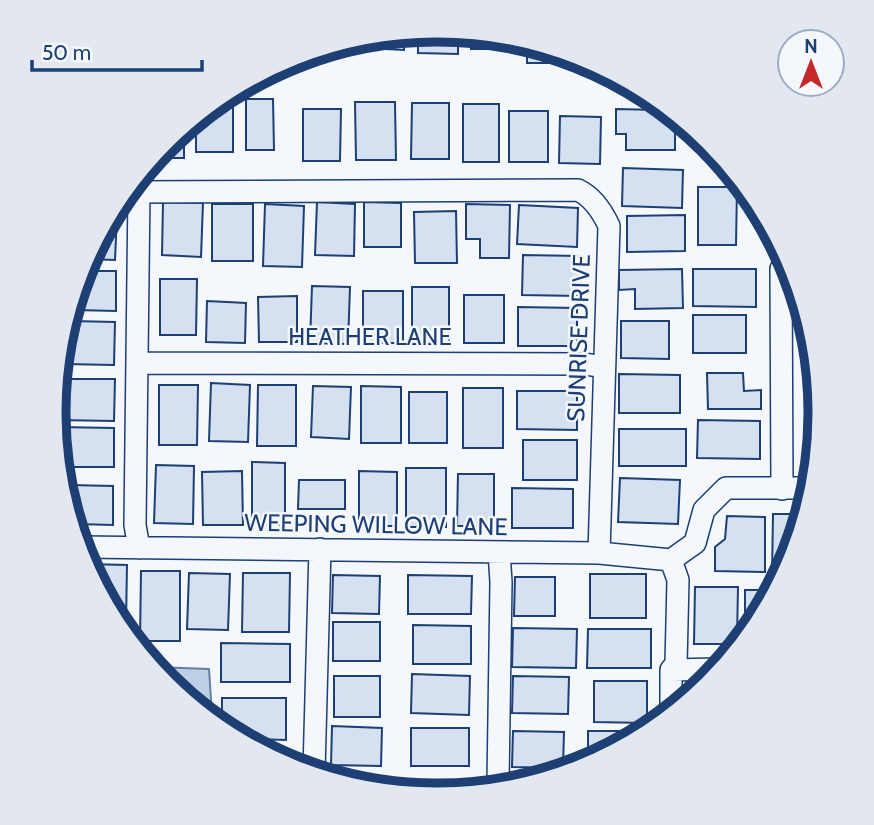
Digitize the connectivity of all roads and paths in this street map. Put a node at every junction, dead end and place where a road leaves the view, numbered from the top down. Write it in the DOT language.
graph roads {
  1 [pos="140,191"];
  2 [pos="136,197"];
  3 [pos="781,276"];
  4 [pos="137,363"];
  5 [pos="604,366"];
  6 [pos="799,488"];
  7 [pos="782,489"];
  8 [pos="92,547"];
  9 [pos="139,548"];
  10 [pos="320,550"];
  11 [pos="499,552"];
  12 [pos="599,553"];
  13 [pos="671,561"];
  14 [pos="704,669"];
  15 [pos="671,670"];
  16 [pos="671,699"];
  17 [pos="314,762"];
  18 [pos="498,778"];
  1 -- 5 [label="street, SUNRISE DRIVE"];
  2 -- 4 [label="street"];
  3 -- 7 [label="street"];
  4 -- 5 [label="street, HEATHER LANE"];
  4 -- 9 [label="street"];
  5 -- 12 [label="street, SUNRISE DRIVE"];
  6 -- 7 [label="street"];
  7 -- 13 [label="street"];
  8 -- 9 [label="street, WEEPING WILLOW LANE"];
  9 -- 10 [label="street, WEEPING WILLOW LANE"];
  10 -- 11 [label="street, WEEPING WILLOW LANE"];
  10 -- 17 [label="street"];
  11 -- 12 [label="street, WEEPING WILLOW LANE"];
  11 -- 18 [label="street"];
  12 -- 13 [label="street, WEEPING WILLOW LANE"];
  13 -- 15 [label="street"];
  14 -- 15 [label="street"];
  15 -- 16 [label="street"];
}
